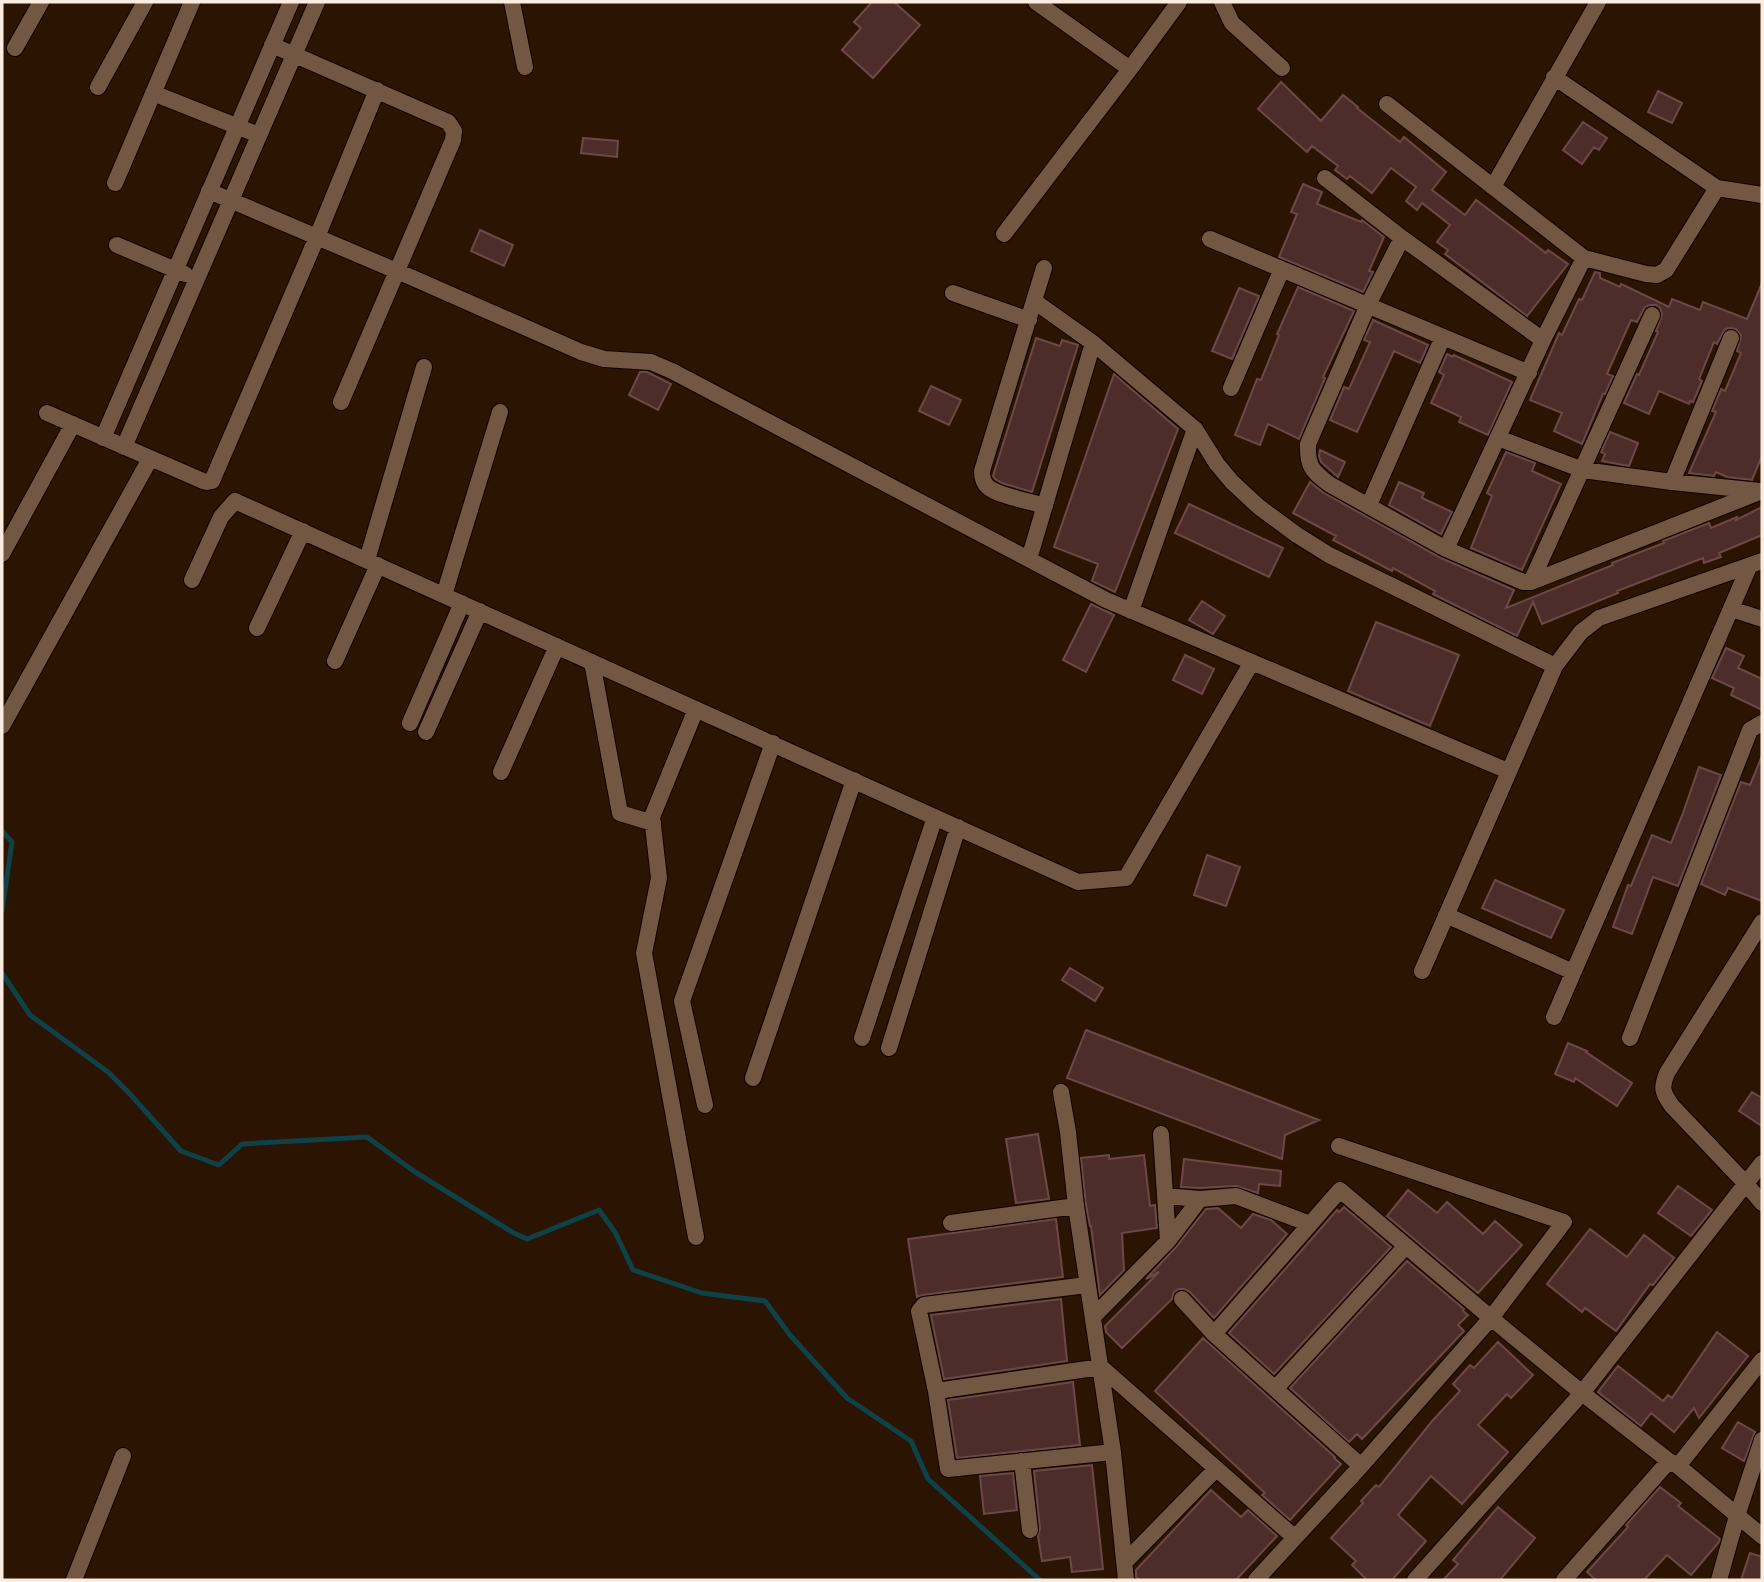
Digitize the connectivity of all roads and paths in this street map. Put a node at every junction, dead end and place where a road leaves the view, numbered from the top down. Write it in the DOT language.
graph roads {
  1 [pos="41,2"];
  2 [pos="145,2"];
  3 [pos="192,2"];
  4 [pos="291,2"];
  5 [pos="317,2"];
  6 [pos="512,2"];
  7 [pos="1036,2"];
  8 [pos="1179,2"];
  9 [pos="1222,2"];
  10 [pos="1598,2"];
  11 [pos="272,45"];
  12 [pos="15,48"];
  13 [pos="294,55"];
  14 [pos="526,67"];
  15 [pos="1282,68"];
  16 [pos="1130,69"];
  17 [pos="1555,77"];
  18 [pos="98,87"];
  19 [pos="377,90"];
  20 [pos="153,93"];
  21 [pos="1387,104"];
  22 [pos="237,126"];
  23 [pos="259,135"];
  24 [pos="1325,178"];
  25 [pos="116,183"];
  26 [pos="1493,187"];
  27 [pos="1717,188"];
  28 [pos="209,191"];
  29 [pos="1762,195"];
  30 [pos="231,201"];
  31 [pos="1004,234"];
  32 [pos="317,237"];
  33 [pos="1402,238"];
  34 [pos="1210,239"];
  35 [pos="117,245"];
  36 [pos="1584,258"];
  37 [pos="1044,268"];
  38 [pos="1282,269"];
  39 [pos="175,270"];
  40 [pos="397,271"];
  41 [pos="197,280"];
  42 [pos="953,293"];
  43 [pos="1034,301"];
  44 [pos="1368,305"];
  45 [pos="1651,315"];
  46 [pos="1029,320"];
  47 [pos="1443,337"];
  48 [pos="1731,338"];
  49 [pos="1543,340"];
  50 [pos="1093,343"];
  51 [pos="424,367"];
  52 [pos="1529,373"];
  53 [pos="1231,388"];
  54 [pos="341,401"];
  55 [pos="500,412"];
  56 [pos="47,413"];
  57 [pos="73,424"];
  58 [pos="1195,429"];
  59 [pos="103,438"];
  60 [pos="1498,438"];
  61 [pos="124,447"];
  62 [pos="150,459"];
  63 [pos="1583,470"];
  64 [pos="1672,482"];
  65 [pos="1762,491"];
  66 [pos="1369,505"];
  67 [pos="1045,506"];
  68 [pos="303,531"];
  69 [pos="1446,549"];
  70 [pos="2,554"];
  71 [pos="1029,559"];
  72 [pos="373,563"];
  73 [pos="1756,564"];
  74 [pos="192,580"];
  75 [pos="1531,582"];
  76 [pos="444,595"];
  77 [pos="462,603"];
  78 [pos="1731,609"];
  79 [pos="480,611"];
  80 [pos="1132,611"];
  81 [pos="1762,619"];
  82 [pos="257,628"];
  83 [pos="557,646"];
  84 [pos="335,660"];
  85 [pos="592,662"];
  86 [pos="1252,662"];
  87 [pos="1555,666"];
  88 [pos="696,709"];
  89 [pos="410,723"];
  90 [pos="1762,723"];
  91 [pos="2,726"];
  92 [pos="426,732"];
  93 [pos="773,743"];
  94 [pos="1508,771"];
  95 [pos="501,772"];
  96 [pos="855,780"];
  97 [pos="935,817"];
  98 [pos="653,824"];
  99 [pos="958,827"];
  100 [pos="1446,915"];
  101 [pos="1762,922"];
  102 [pos="1422,971"];
  103 [pos="1573,972"];
  104 [pos="1554,1017"];
  105 [pos="862,1038"];
  106 [pos="1630,1038"];
  107 [pos="889,1048"];
  108 [pos="753,1078"];
  109 [pos="1061,1092"];
  110 [pos="705,1105"];
  111 [pos="1161,1134"];
  112 [pos="1339,1146"];
  113 [pos="1762,1163"];
  114 [pos="1747,1185"];
  115 [pos="1165,1196"];
  116 [pos="1200,1199"];
  117 [pos="1762,1203"];
  118 [pos="1076,1206"];
  119 [pos="951,1223"];
  120 [pos="1310,1224"];
  121 [pos="696,1237"];
  122 [pos="1168,1241"];
  123 [pos="1406,1247"];
  124 [pos="1087,1285"];
  125 [pos="1182,1299"];
  126 [pos="1093,1317"];
  127 [pos="1491,1318"];
  128 [pos="1214,1334"];
  129 [pos="1762,1360"];
  130 [pos="1101,1367"];
  131 [pos="1276,1388"];
  132 [pos="936,1391"];
  133 [pos="1582,1393"];
  134 [pos="1762,1440"];
  135 [pos="1113,1452"];
  136 [pos="123,1456"];
  137 [pos="1022,1461"];
  138 [pos="1674,1464"];
  139 [pos="1361,1466"];
  140 [pos="1216,1469"];
  141 [pos="1737,1516"];
  142 [pos="1030,1530"];
  143 [pos="1762,1536"];
  144 [pos="1294,1537"];
  145 [pos="1125,1562"];
  146 [pos="74,1580"];
  147 [pos="1126,1580"];
  148 [pos="1256,1580"];
  149 [pos="1415,1580"];
  150 [pos="1564,1580"];
  151 [pos="1719,1580"];
  1 -- 12 [label="street"];
  2 -- 18 [label="street"];
  3 -- 20 [label="street"];
  4 -- 11 [label="street"];
  5 -- 13 [label="street"];
  6 -- 14 [label="street"];
  7 -- 16 [label="street"];
  8 -- 16 [label="street"];
  9 -- 15 [label="street"];
  10 -- 17 [label="street"];
  11 -- 13 [label="street"];
  11 -- 22 [label="street"];
  13 -- 19 [label="street"];
  13 -- 23 [label="street"];
  16 -- 31 [label="street"];
  17 -- 26 [label="street"];
  17 -- 27 [label="street"];
  19 -- 32 [label="street"];
  19 -- 40 [label="street"];
  20 -- 22 [label="street"];
  20 -- 25 [label="street"];
  21 -- 26 [label="street"];
  22 -- 23 [label="street"];
  22 -- 28 [label="street"];
  23 -- 30 [label="street"];
  24 -- 33 [label="street"];
  26 -- 36 [label="street"];
  27 -- 29 [label="street"];
  27 -- 36 [label="street"];
  28 -- 30 [label="street"];
  28 -- 39 [label="street"];
  30 -- 32 [label="street"];
  30 -- 41 [label="street"];
  32 -- 40 [label="street"];
  32 -- 62 [label="street"];
  33 -- 44 [label="street"];
  33 -- 49 [label="street"];
  34 -- 38 [label="street"];
  35 -- 39 [label="street"];
  36 -- 49 [label="street"];
  37 -- 43 [label="street"];
  38 -- 44 [label="street"];
  38 -- 53 [label="street"];
  39 -- 41 [label="street"];
  39 -- 59 [label="street"];
  40 -- 54 [label="street"];
  40 -- 71 [label="street"];
  41 -- 61 [label="street"];
  42 -- 46 [label="street"];
  43 -- 46 [label="street"];
  43 -- 50 [label="street"];
  44 -- 47 [label="street"];
  44 -- 66 [label="street"];
  45 -- 63 [label="street"];
  46 -- 67 [label="street"];
  47 -- 52 [label="street"];
  47 -- 66 [label="street"];
  48 -- 64 [label="street"];
  49 -- 52 [label="street"];
  50 -- 58 [label="street"];
  50 -- 67 [label="street"];
  51 -- 72 [label="street"];
  52 -- 60 [label="street"];
  55 -- 76 [label="street"];
  56 -- 57 [label="street"];
  57 -- 59 [label="street"];
  57 -- 70 [label="street"];
  58 -- 80 [label="street"];
  58 -- 87 [label="street"];
  59 -- 61 [label="street"];
  60 -- 63 [label="street"];
  60 -- 69 [label="street"];
  61 -- 62 [label="street"];
  62 -- 91 [label="street"];
  63 -- 64 [label="street"];
  63 -- 75 [label="street"];
  64 -- 65 [label="street"];
  65 -- 75 [label="street"];
  66 -- 69 [label="street"];
  67 -- 71 [label="street"];
  68 -- 72 [label="street"];
  68 -- 74 [label="street"];
  68 -- 82 [label="street"];
  69 -- 75 [label="street"];
  71 -- 80 [label="street"];
  72 -- 76 [label="street"];
  72 -- 84 [label="street"];
  73 -- 78 [label="street"];
  73 -- 87 [label="street"];
  76 -- 77 [label="street"];
  77 -- 79 [label="street"];
  77 -- 89 [label="street"];
  78 -- 81 [label="street"];
  78 -- 103 [label="street"];
  79 -- 83 [label="street"];
  79 -- 92 [label="street"];
  80 -- 86 [label="street"];
  83 -- 85 [label="street"];
  83 -- 95 [label="street"];
  85 -- 88 [label="street"];
  85 -- 98 [label="street"];
  86 -- 94 [label="street"];
  86 -- 99 [label="street"];
  87 -- 94 [label="street"];
  88 -- 93 [label="street"];
  88 -- 98 [label="street"];
  90 -- 106 [label="street"];
  93 -- 96 [label="street"];
  93 -- 110 [label="street"];
  94 -- 100 [label="street"];
  96 -- 97 [label="street"];
  96 -- 108 [label="street"];
  97 -- 99 [label="street"];
  97 -- 105 [label="street"];
  98 -- 121 [label="street"];
  99 -- 107 [label="street"];
  100 -- 102 [label="street"];
  100 -- 103 [label="street"];
  101 -- 114 [label="street"];
  103 -- 104 [label="street"];
  109 -- 118 [label="street"];
  111 -- 115 [label="street"];
  112 -- 127 [label="street"];
  113 -- 114 [label="street"];
  114 -- 117 [label="street"];
  114 -- 133 [label="street"];
  115 -- 116 [label="street"];
  115 -- 122 [label="street"];
  116 -- 120 [label="street"];
  116 -- 122 [label="street"];
  118 -- 119 [label="street"];
  118 -- 124 [label="street"];
  120 -- 123 [label="street"];
  120 -- 128 [label="street"];
  122 -- 126 [label="street"];
  123 -- 127 [label="street"];
  123 -- 131 [label="street"];
  124 -- 126 [label="street"];
  124 -- 132 [label="street"];
  125 -- 128 [label="street"];
  126 -- 130 [label="street"];
  127 -- 133 [label="street"];
  127 -- 139 [label="street"];
  128 -- 131 [label="street"];
  129 -- 138 [label="street"];
  130 -- 132 [label="street"];
  130 -- 135 [label="street"];
  130 -- 140 [label="street"];
  131 -- 139 [label="street"];
  132 -- 137 [label="street"];
  133 -- 138 [label="street"];
  133 -- 149 [label="street"];
  134 -- 141 [label="street"];
  135 -- 137 [label="street"];
  135 -- 145 [label="street"];
  136 -- 146 [label="street"];
  137 -- 142 [label="street"];
  138 -- 141 [label="street"];
  138 -- 150 [label="street"];
  139 -- 144 [label="street"];
  140 -- 144 [label="street"];
  140 -- 145 [label="street"];
  141 -- 143 [label="street"];
  141 -- 151 [label="street"];
  144 -- 148 [label="street"];
  145 -- 147 [label="street"];
}
